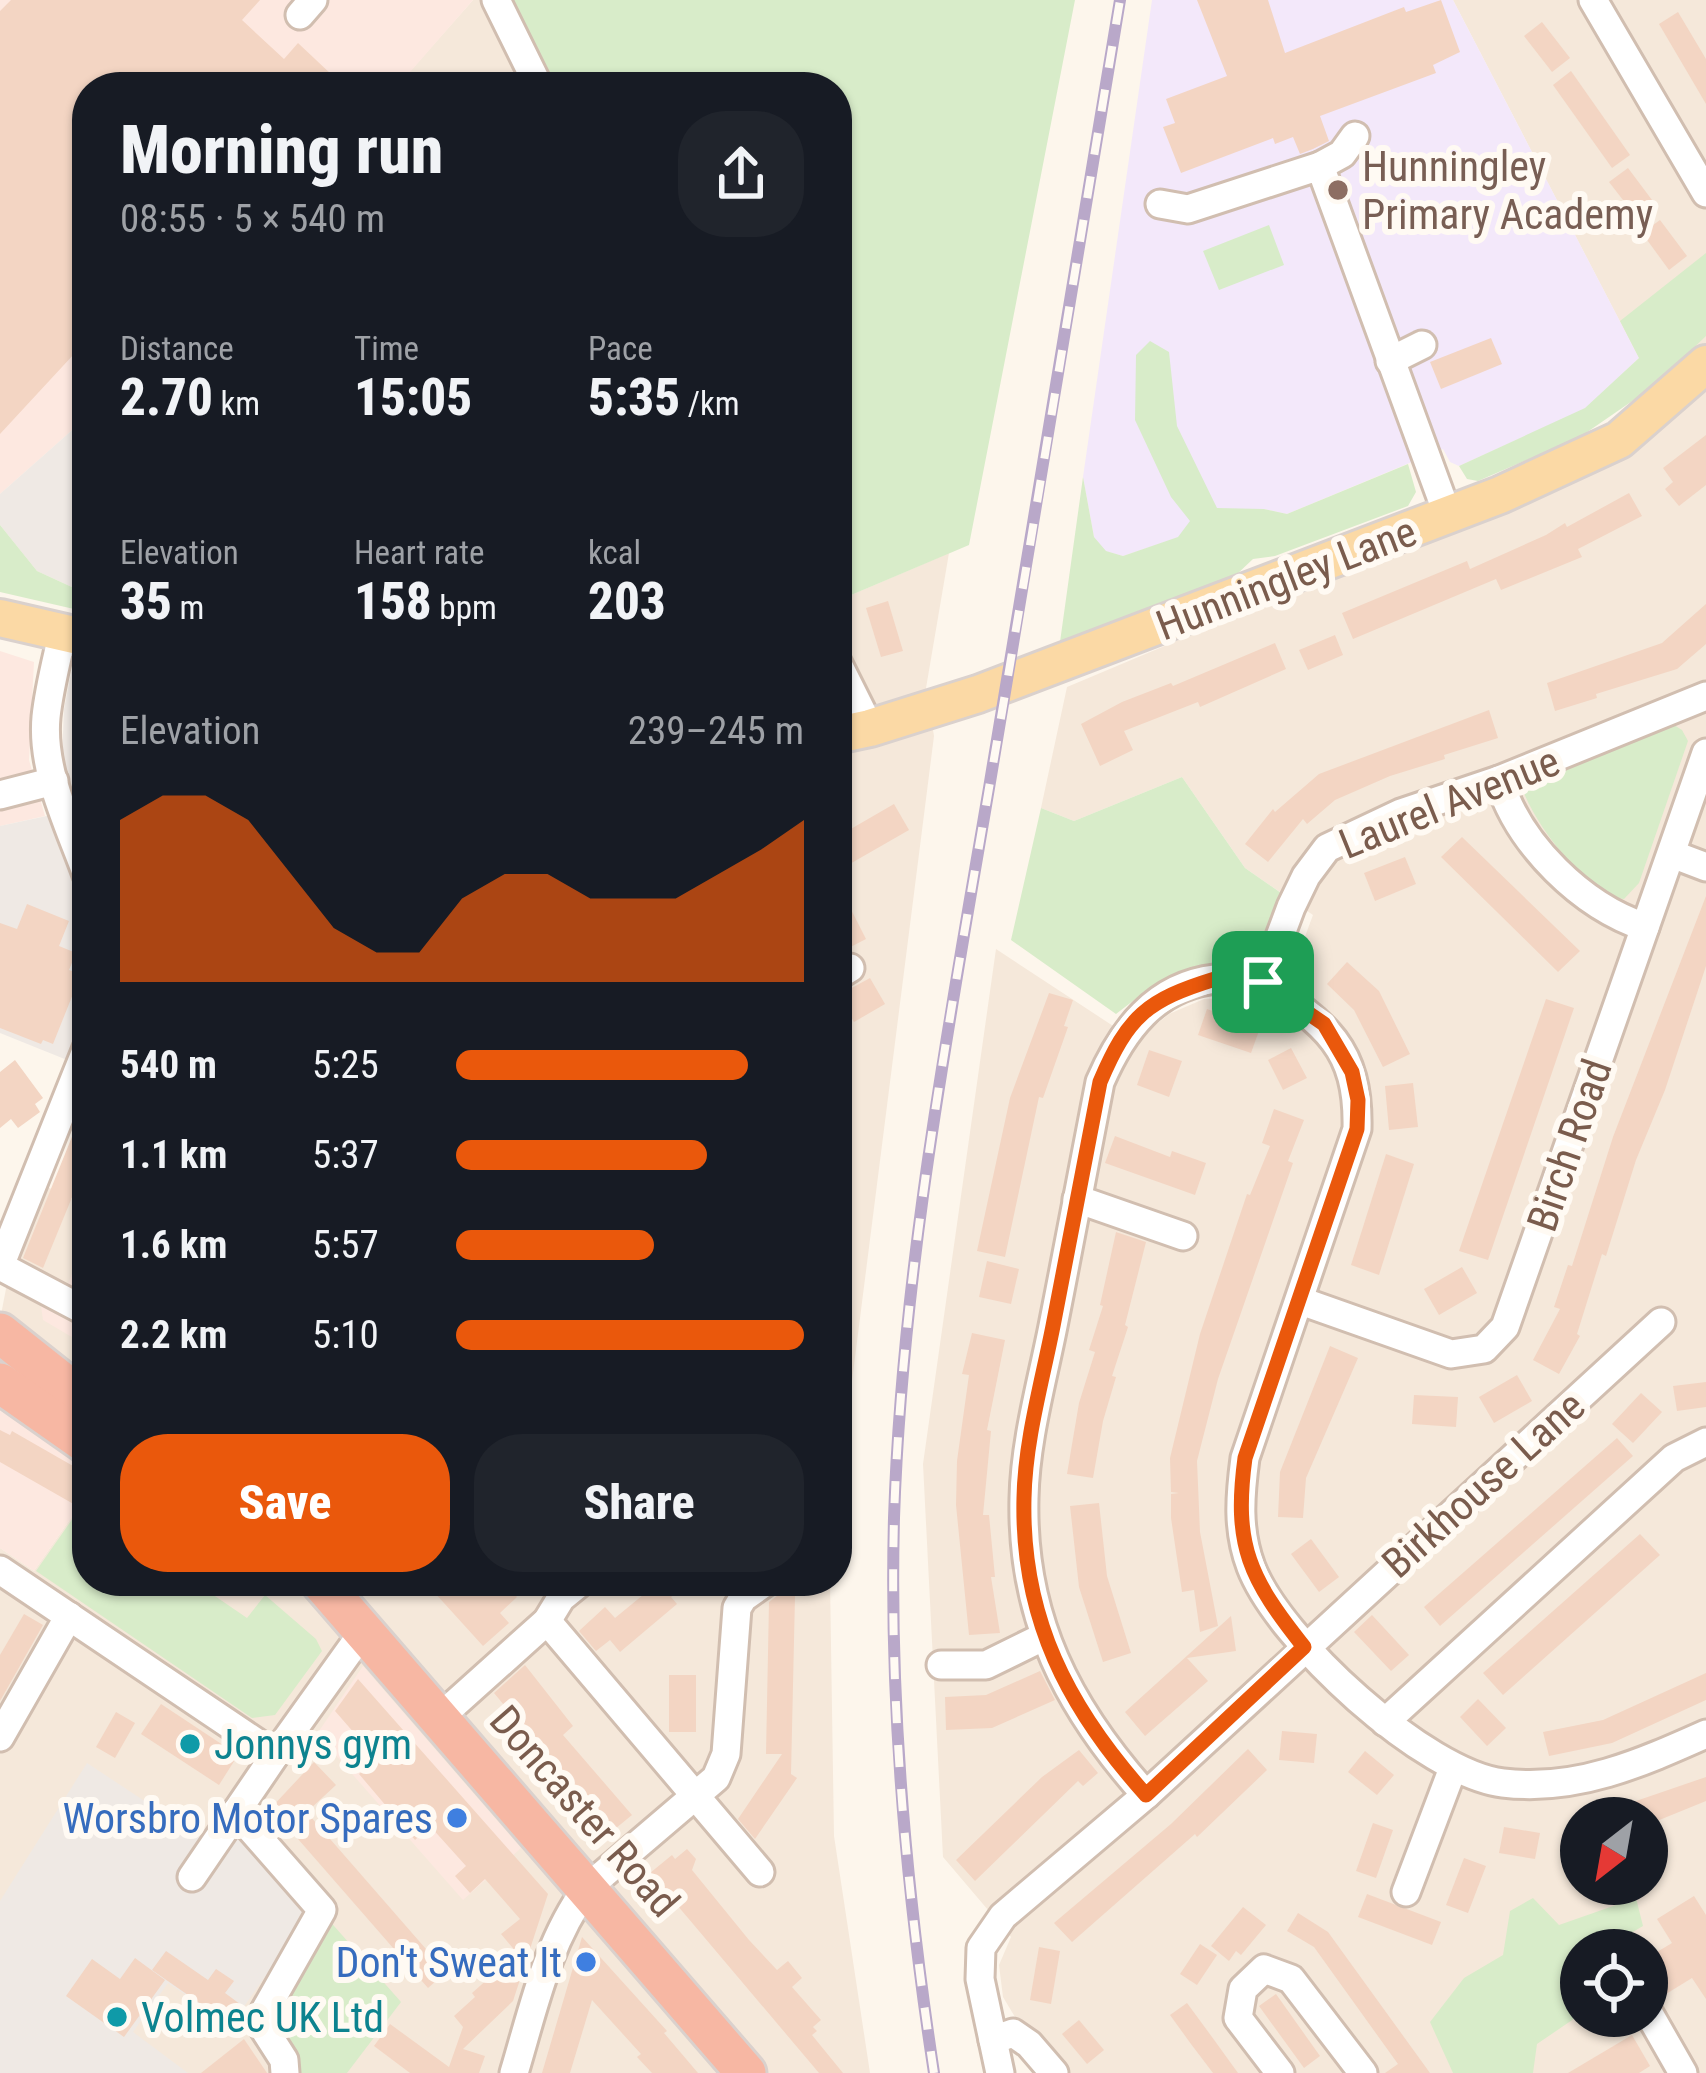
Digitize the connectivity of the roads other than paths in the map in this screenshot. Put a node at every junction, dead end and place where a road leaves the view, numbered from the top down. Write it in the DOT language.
graph roads {
  1 [pos="496,0"];
  2 [pos="1593,0"];
  3 [pos="532,72"];
  4 [pos="1355,136"];
  5 [pos="1320,166"];
  6 [pos="1706,193"];
  7 [pos="1160,204"];
  8 [pos="1422,345"];
  9 [pos="1390,361"];
  10 [pos="1706,364"];
  11 [pos="1448,516"];
  12 [pos="0,618"];
  13 [pos="72,633"];
  14 [pos="72,643"];
  15 [pos="1706,696"];
  16 [pos="854,732"];
  17 [pos="1706,753"];
  18 [pos="1499,780"];
  19 [pos="54,781"];
  20 [pos="0,795"];
  21 [pos="72,832"];
  22 [pos="1672,854"];
  23 [pos="1706,867"];
  24 [pos="1645,927"];
  25 [pos="1263,982"];
  26 [pos="72,1086"];
  27 [pos="1077,1199"];
  28 [pos="1183,1236"];
  29 [pos="0,1266"];
  30 [pos="1301,1301"];
  31 [pos="72,1304"];
  32 [pos="1660,1322"];
  33 [pos="0,1333"];
  34 [pos="0,1383"];
  35 [pos="72,1390"];
  36 [pos="72,1433"];
  37 [pos="1706,1442"];
  38 [pos="0,1570"];
  39 [pos="311,1596"];
  40 [pos="332,1596"];
  41 [pos="563,1596"];
  42 [pos="746,1596"];
  43 [pos="69,1616"];
  44 [pos="547,1621"];
  45 [pos="355,1624"];
  46 [pos="1045,1636"];
  47 [pos="1304,1647"];
  48 [pos="702,1648"];
  49 [pos="733,1652"];
  50 [pos="940,1665"];
  51 [pos="440,1717"];
  52 [pos="1385,1722"];
  53 [pos="1706,1734"];
  54 [pos="0,1737"];
  55 [pos="274,1755"];
  56 [pos="1453,1768"];
  57 [pos="1146,1795"];
  58 [pos="697,1798"];
  59 [pos="236,1812"];
  60 [pos="760,1873"];
  61 [pos="192,1877"];
  62 [pos="587,1888"];
  63 [pos="1406,1892"];
  64 [pos="1662,2037"];
  65 [pos="993,2040"];
  66 [pos="1354,2071"];
  67 [pos="285,2073"];
  68 [pos="514,2073"];
  69 [pos="746,2073"];
  70 [pos="1000,2073"];
  71 [pos="1054,2073"];
  72 [pos="1280,2073"];
  73 [pos="1683,2073"];
  1 -- 3 [label="street"];
  2 -- 6 [label="street"];
  4 -- 5 [label="street"];
  5 -- 7 [label="street"];
  5 -- 9 [label="street"];
  8 -- 9 [label="street"];
  9 -- 11 [label="street"];
  10 -- 11 [label="main road, Hunningley Lane"];
  11 -- 16 [label="main road, Hunningley Lane"];
  12 -- 13 [label="main road"];
  14 -- 19 [label="street"];
  15 -- 18 [label="street, Laurel Avenue"];
  17 -- 22 [label="street, Birch Road"];
  18 -- 24 [label="street"];
  18 -- 25 [label="street, Laurel Avenue"];
  19 -- 20 [label="street"];
  19 -- 21 [label="street"];
  22 -- 23 [label="street"];
  22 -- 24 [label="street, Birch Road"];
  24 -- 30 [label="street, Birch Road"];
  25 -- 27 [label="street"];
  25 -- 30 [label="street"];
  26 -- 29 [label="street"];
  27 -- 28 [label="street"];
  27 -- 46 [label="street"];
  29 -- 31 [label="street"];
  30 -- 47 [label="street"];
  32 -- 47 [label="street, Birkhouse Lane"];
  33 -- 35 [label="highway"];
  34 -- 36 [label="highway"];
  37 -- 52 [label="street"];
  38 -- 43 [label="street"];
  39 -- 45 [label="highway, Doncaster Road"];
  40 -- 45 [label="highway, Doncaster Road"];
  41 -- 44 [label="street"];
  42 -- 49 [label="street"];
  43 -- 54 [label="street"];
  43 -- 55 [label="street"];
  44 -- 51 [label="street"];
  44 -- 58 [label="street"];
  45 -- 51 [label="highway, Doncaster Road"];
  45 -- 55 [label="street"];
  46 -- 50 [label="street"];
  46 -- 57 [label="street"];
  47 -- 52 [label="street"];
  47 -- 57 [label="street, Birkhouse Lane"];
  48 -- 49 [label="street"];
  49 -- 58 [label="street"];
  51 -- 62 [label="highway, Doncaster Road"];
  52 -- 56 [label="street"];
  53 -- 56 [label="street"];
  55 -- 59 [label="street"];
  56 -- 63 [label="street"];
  57 -- 65 [label="street, Birkhouse Lane"];
  58 -- 60 [label="street"];
  58 -- 62 [label="street"];
  59 -- 61 [label="street"];
  59 -- 67 [label="street"];
  62 -- 68 [label="street"];
  62 -- 69 [label="highway, Doncaster Road"];
  64 -- 73 [label="street"];
  65 -- 70 [label="street"];
  65 -- 71 [label="street"];
  66 -- 72 [label="street"];
}
